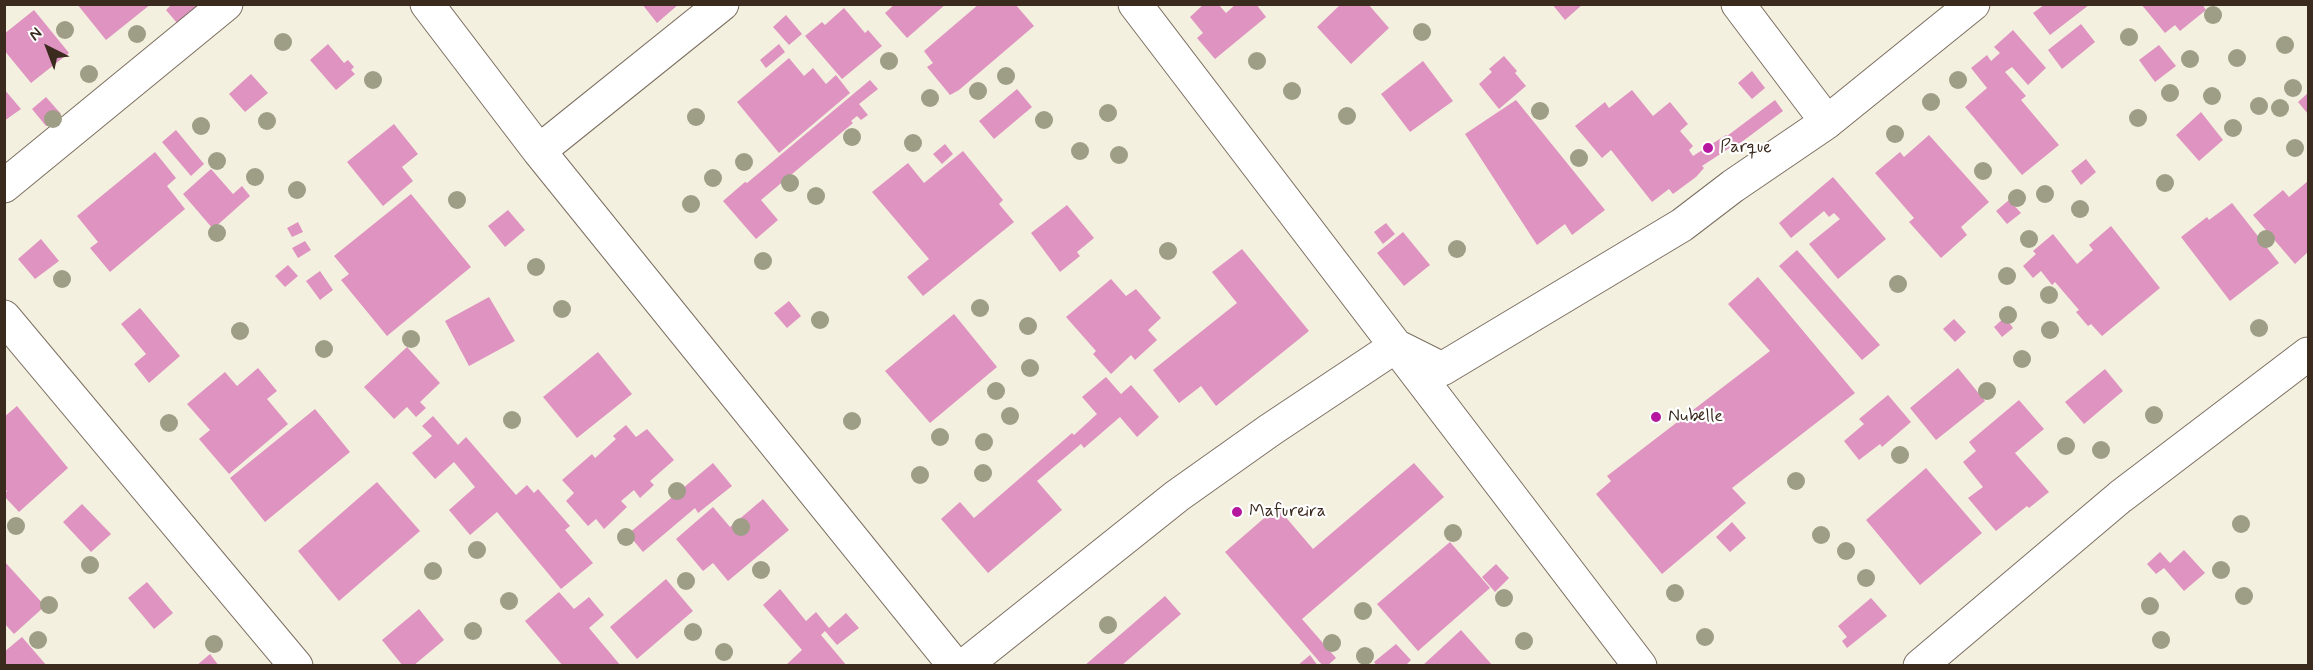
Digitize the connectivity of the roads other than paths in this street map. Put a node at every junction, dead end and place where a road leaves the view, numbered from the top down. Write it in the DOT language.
graph roads {
  1 [pos="226,4"];
  2 [pos="427,4"];
  3 [pos="722,4"];
  4 [pos="1135,4"];
  5 [pos="1738,4"];
  6 [pos="1973,4"];
  7 [pos="1827,122"];
  8 [pos="539,151"];
  9 [pos="4,186"];
  10 [pos="4,317"];
  11 [pos="1396,346"];
  12 [pos="2308,354"];
  13 [pos="296,666"];
  14 [pos="955,666"];
  15 [pos="964,666"];
  16 [pos="1640,666"];
  17 [pos="1920,666"];
  1 -- 9 [label="street"];
  2 -- 8 [label="street"];
  3 -- 8 [label="street"];
  4 -- 11 [label="street"];
  5 -- 7 [label="street"];
  6 -- 7 [label="street"];
  7 -- 11 [label="street"];
  8 -- 14 [label="street"];
  10 -- 13 [label="street"];
  11 -- 15 [label="street"];
  11 -- 16 [label="street"];
  12 -- 17 [label="street"];
}
